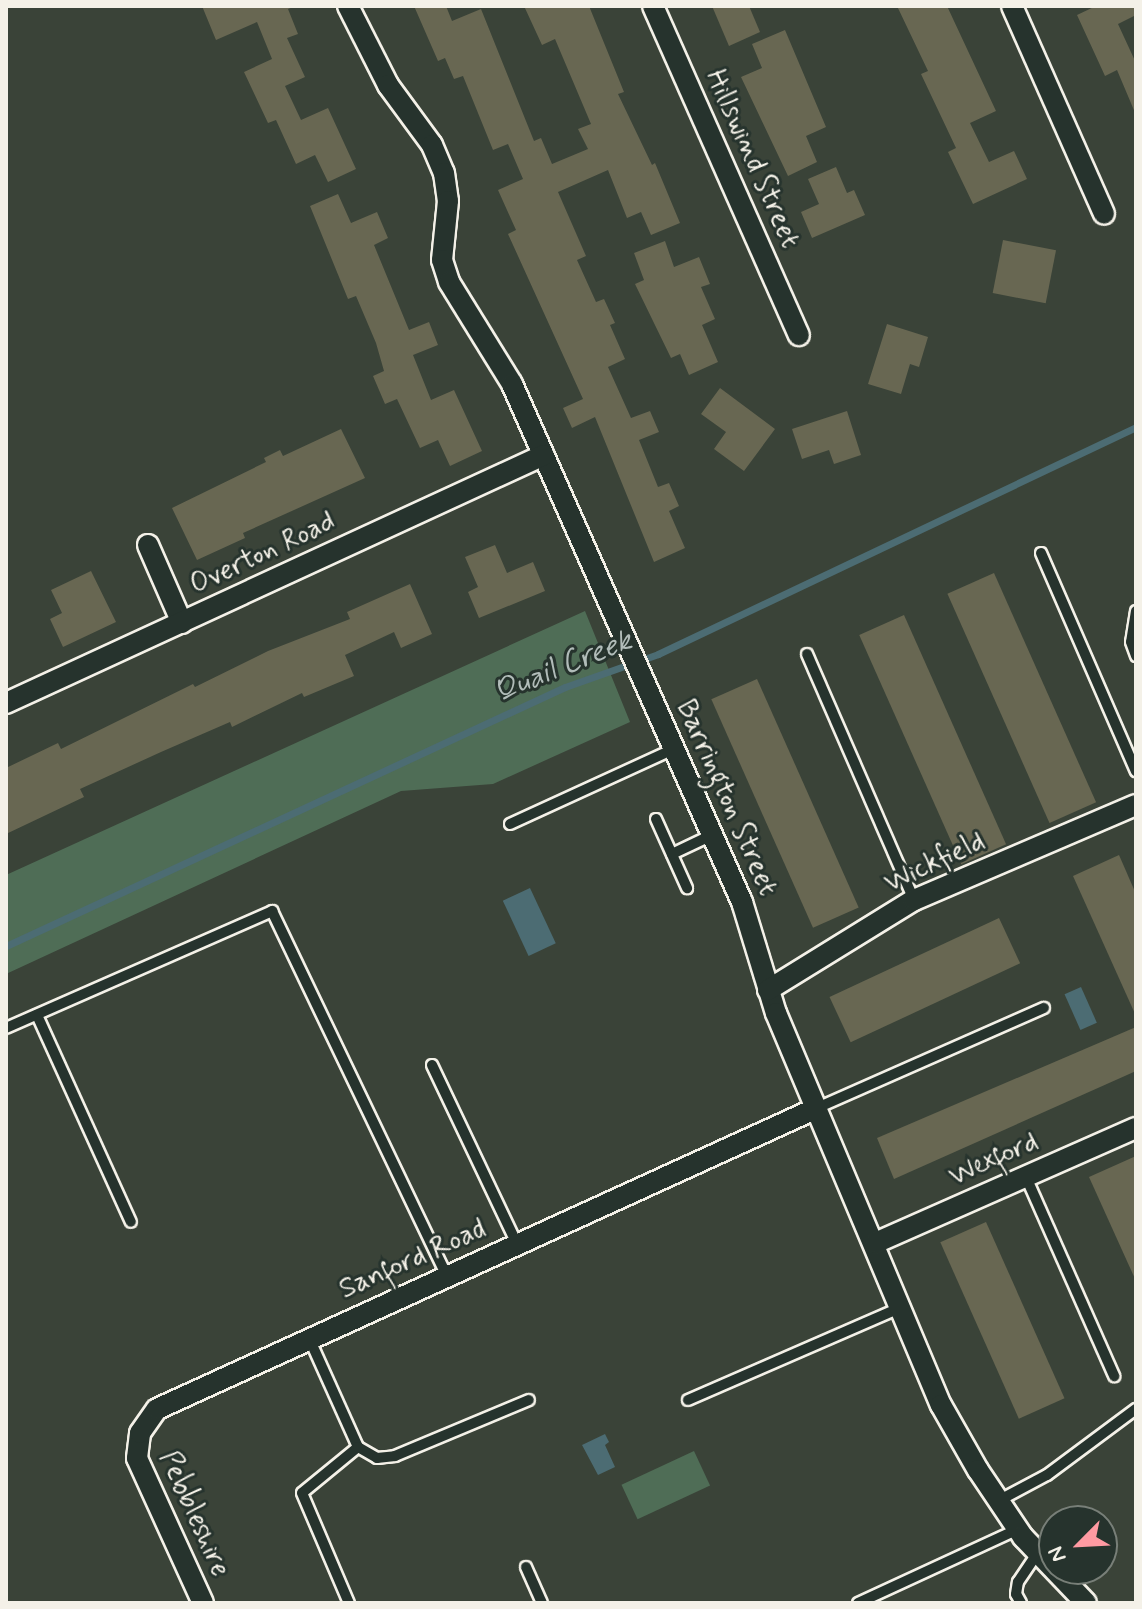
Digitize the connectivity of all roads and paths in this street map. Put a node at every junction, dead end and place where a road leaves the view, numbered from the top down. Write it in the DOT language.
graph roads {
  1 [pos="348,6"];
  2 [pos="653,6"];
  3 [pos="1012,6"];
  4 [pos="1104,214"];
  5 [pos="799,335"];
  6 [pos="544,455"];
  7 [pos="148,545"];
  8 [pos="1041,553"];
  9 [pos="1136,611"];
  10 [pos="182,623"];
  11 [pos="807,654"];
  12 [pos="1136,656"];
  13 [pos="6,703"];
  14 [pos="674,749"];
  15 [pos="1136,771"];
  16 [pos="1136,805"];
  17 [pos="656,819"];
  18 [pos="510,824"];
  19 [pos="712,835"];
  20 [pos="672,854"];
  21 [pos="687,888"];
  22 [pos="914,900"];
  23 [pos="768,990"];
  24 [pos="1044,1008"];
  25 [pos="37,1015"];
  26 [pos="6,1028"];
  27 [pos="432,1065"];
  28 [pos="817,1108"];
  29 [pos="1136,1128"];
  30 [pos="1026,1177"];
  31 [pos="131,1222"];
  32 [pos="875,1243"];
  33 [pos="517,1244"];
  34 [pos="447,1276"];
  35 [pos="900,1308"];
  36 [pos="309,1338"];
  37 [pos="1114,1376"];
  38 [pos="529,1400"];
  39 [pos="688,1400"];
  40 [pos="1136,1409"];
  41 [pos="358,1447"];
  42 [pos="136,1448"];
  43 [pos="998,1501"];
  44 [pos="1018,1529"];
  45 [pos="1038,1552"];
  46 [pos="526,1567"];
  47 [pos="1069,1585"];
  48 [pos="199,1602"];
  49 [pos="349,1603"];
  50 [pos="542,1603"];
  51 [pos="858,1603"];
  52 [pos="1021,1603"];
  53 [pos="1086,1603"];
  1 -- 6 [label="street, Barrington Street"];
  2 -- 5 [label="street, Hillswind Street"];
  3 -- 4 [label="street"];
  6 -- 10 [label="street, Overton Road"];
  6 -- 14 [label="street, Barrington Street"];
  7 -- 10 [label="street"];
  8 -- 15 [label="lane"];
  9 -- 12 [label="lane"];
  10 -- 13 [label="street, Overton Road"];
  11 -- 22 [label="lane"];
  14 -- 18 [label="lane"];
  14 -- 19 [label="street, Barrington Street"];
  16 -- 22 [label="street, Wickfield"];
  17 -- 20 [label="lane"];
  19 -- 20 [label="lane"];
  19 -- 23 [label="street, Barrington Street"];
  20 -- 21 [label="lane"];
  22 -- 23 [label="street, Wickfield"];
  23 -- 28 [label="street, Barrington Street"];
  24 -- 28 [label="lane"];
  25 -- 26 [label="lane"];
  25 -- 31 [label="lane"];
  25 -- 34 [label="lane"];
  27 -- 33 [label="lane"];
  28 -- 32 [label="street, Barrington Street"];
  28 -- 33 [label="street, Sanford Road"];
  29 -- 30 [label="street, Wexford"];
  30 -- 32 [label="street, Wexford"];
  30 -- 37 [label="lane"];
  32 -- 35 [label="street, Barrington Street"];
  33 -- 34 [label="street, Sanford Road"];
  34 -- 36 [label="street, Sanford Road"];
  35 -- 39 [label="lane"];
  35 -- 43 [label="street, Barrington Street"];
  36 -- 41 [label="lane"];
  36 -- 42 [label="street, Sanford Road"];
  38 -- 41 [label="lane"];
  40 -- 43 [label="lane"];
  41 -- 49 [label="lane"];
  42 -- 48 [label="street, Pebbleshire"];
  43 -- 44 [label="street, Barrington Street"];
  44 -- 45 [label="street, Barrington Street"];
  44 -- 51 [label="lane"];
  45 -- 52 [label="lane"];
  46 -- 50 [label="lane"];
  47 -- 53 [label="street, Barrington Street"];
}
